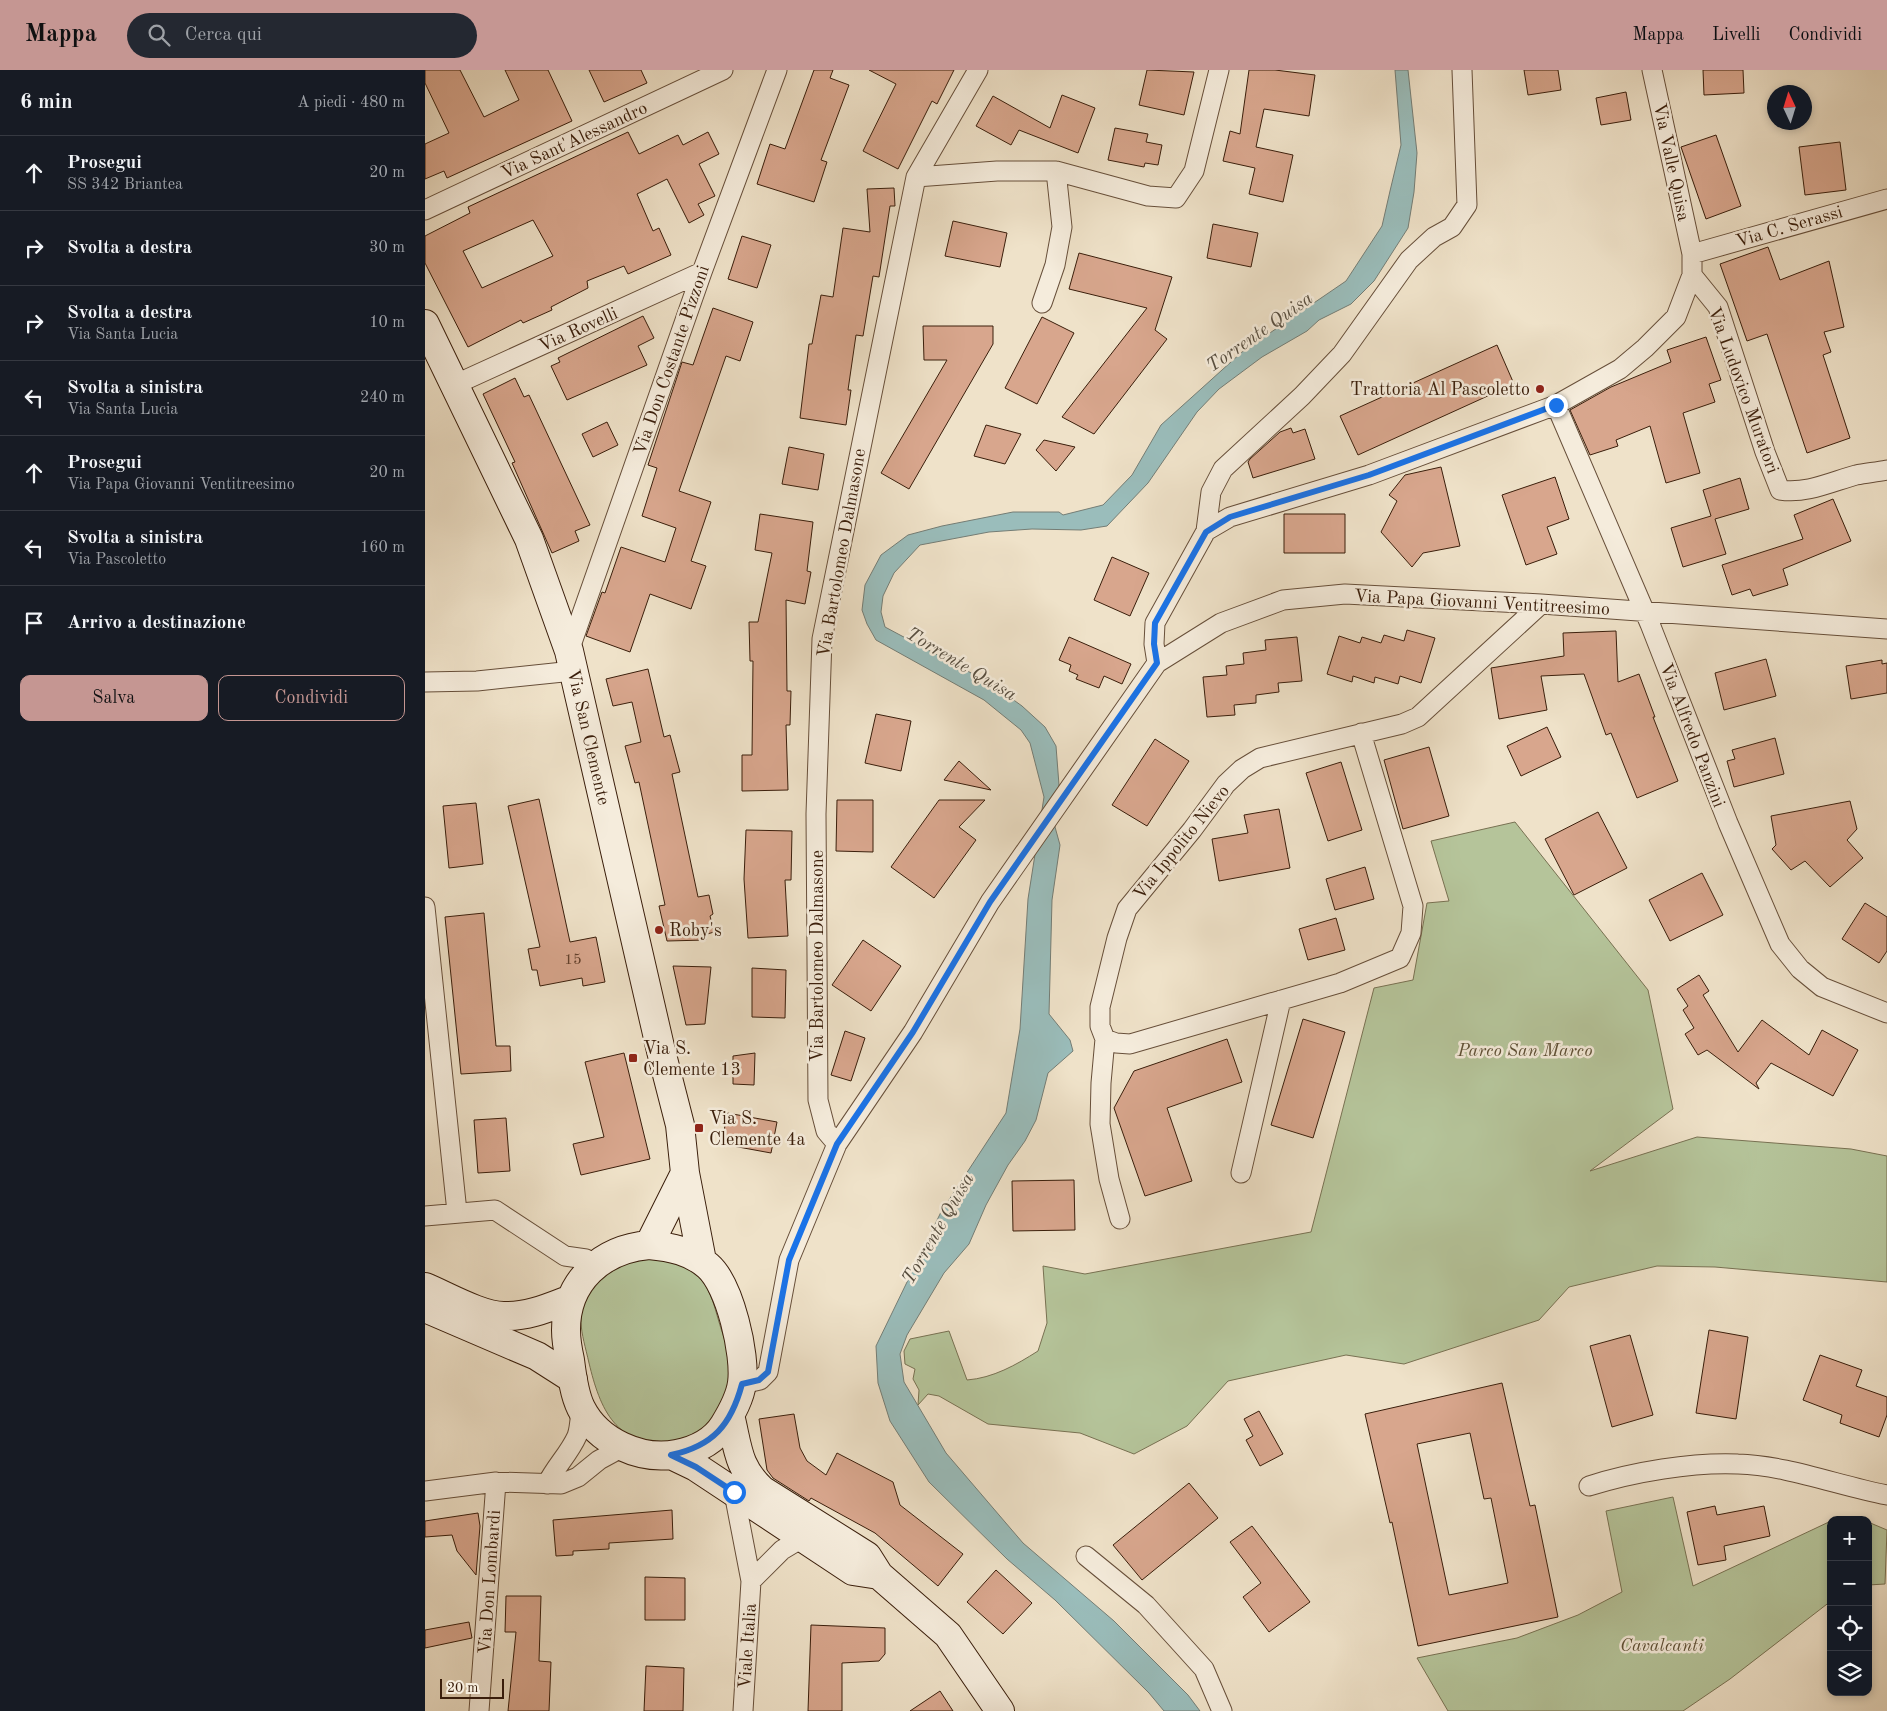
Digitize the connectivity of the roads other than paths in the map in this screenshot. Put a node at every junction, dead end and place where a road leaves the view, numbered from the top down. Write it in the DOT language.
graph roads {
  1 [pos="723,70"];
  2 [pos="777,70"];
  3 [pos="978,70"];
  4 [pos="1219,70"];
  5 [pos="1462,70"];
  6 [pos="1652,70"];
  7 [pos="1056,171"];
  8 [pos="916,177"];
  9 [pos="1887,199"];
  10 [pos="425,210"];
  11 [pos="1692,254"];
  12 [pos="702,272"];
  13 [pos="1692,276"];
  14 [pos="1042,303"];
  15 [pos="425,324"];
  16 [pos="454,385"];
  17 [pos="1556,405"];
  18 [pos="1887,470"];
  19 [pos="1206,532"];
  20 [pos="1541,604"];
  21 [pos="1645,611"];
  22 [pos="1887,629"];
  23 [pos="571,661"];
  24 [pos="1157,663"];
  25 [pos="425,682"];
  26 [pos="1361,733"];
  27 [pos="425,907"];
  28 [pos="1281,1000"];
  29 [pos="1887,1013"];
  30 [pos="1105,1039"];
  31 [pos="837,1144"];
  32 [pos="685,1173"];
  33 [pos="1241,1173"];
  34 [pos="457,1212"];
  35 [pos="425,1216"];
  36 [pos="1120,1219"];
  37 [pos="649,1245"];
  38 [pos="702,1261"];
  39 [pos="595,1264"];
  40 [pos="425,1287"];
  41 [pos="571,1299"];
  42 [pos="425,1308"];
  43 [pos="573,1379"];
  44 [pos="742,1384"];
  45 [pos="581,1409"];
  46 [pos="730,1415"];
  47 [pos="623,1447"];
  48 [pos="671,1455"];
  49 [pos="496,1482"];
  50 [pos="547,1484"];
  51 [pos="1589,1486"];
  52 [pos="425,1491"];
  53 [pos="734,1492"];
  54 [pos="1887,1495"];
  55 [pos="802,1538"];
  56 [pos="1086,1556"];
  57 [pos="879,1575"];
  58 [pos="751,1581"];
  59 [pos="479,1711"];
  60 [pos="743,1711"];
  61 [pos="1000,1711"];
  62 [pos="1222,1711"];
  1 -- 10 [label="street, Via Sant'Alessandro"];
  2 -- 12 [label="street, Via Don Costante Pizzoni"];
  3 -- 8 [label="street, Via Bartolomeo Dalmasone"];
  4 -- 7 [label="street"];
  5 -- 19 [label="street"];
  6 -- 11 [label="street, Via Valle Quisa"];
  7 -- 8 [label="street"];
  7 -- 14 [label="street"];
  8 -- 31 [label="street, Via Bartolomeo Dalmasone"];
  9 -- 11 [label="street, Via C. Serassi"];
  11 -- 13 [label="street, Via Valle Quisa"];
  12 -- 16 [label="street, Via Rovelli"];
  12 -- 23 [label="street, Via Don Costante Pizzoni"];
  13 -- 17 [label="street"];
  13 -- 18 [label="street, Via Ludovico Muratori"];
  15 -- 16 [label="main road, Via San Clemente"];
  16 -- 23 [label="main road, Via San Clemente"];
  17 -- 19 [label="street"];
  17 -- 21 [label="street, Via Alfredo Panzini"];
  19 -- 24 [label="street"];
  20 -- 21 [label="street, Via Papa Giovanni Ventitreesimo"];
  20 -- 24 [label="street, Via Papa Giovanni Ventitreesimo"];
  20 -- 26 [label="street, Via Ippolito Nievo"];
  21 -- 22 [label="street, Via Papa Giovanni Ventitreesimo"];
  21 -- 29 [label="street, Via Alfredo Panzini"];
  23 -- 25 [label="street"];
  23 -- 32 [label="main road, Via San Clemente"];
  24 -- 31 [label="street, Via Papa Giovanni Ventitreesimo"];
  26 -- 28 [label="street"];
  26 -- 30 [label="street, Via Ippolito Nievo"];
  27 -- 34 [label="street"];
  28 -- 30 [label="street"];
  28 -- 33 [label="street"];
  30 -- 36 [label="street, Via Ippolito Nievo"];
  31 -- 44 [label="street, Via Papa Giovanni Ventitreesimo"];
  32 -- 37 [label="main road"];
  32 -- 38 [label="main road, Via San Clemente"];
  34 -- 35 [label="street"];
  34 -- 39 [label="street"];
  37 -- 38 [label="main road"];
  37 -- 39 [label="main road"];
  38 -- 44 [label="main road"];
  39 -- 41 [label="main road"];
  40 -- 41 [label="main road"];
  41 -- 43 [label="main road"];
  42 -- 43 [label="main road"];
  43 -- 45 [label="main road"];
  44 -- 46 [label="main road"];
  45 -- 47 [label="main road"];
  45 -- 50 [label="street"];
  46 -- 48 [label="main road"];
  46 -- 57 [label="main road"];
  47 -- 48 [label="main road"];
  47 -- 50 [label="street"];
  48 -- 53 [label="main road"];
  49 -- 50 [label="street"];
  49 -- 52 [label="street"];
  49 -- 59 [label="street, Via Don Lombardi"];
  51 -- 54 [label="street"];
  53 -- 55 [label="main road"];
  53 -- 58 [label="street, Viale Italia"];
  55 -- 57 [label="main road"];
  55 -- 58 [label="street, Viale Italia"];
  56 -- 62 [label="street"];
  57 -- 61 [label="main road"];
  58 -- 60 [label="street, Viale Italia"];
}
